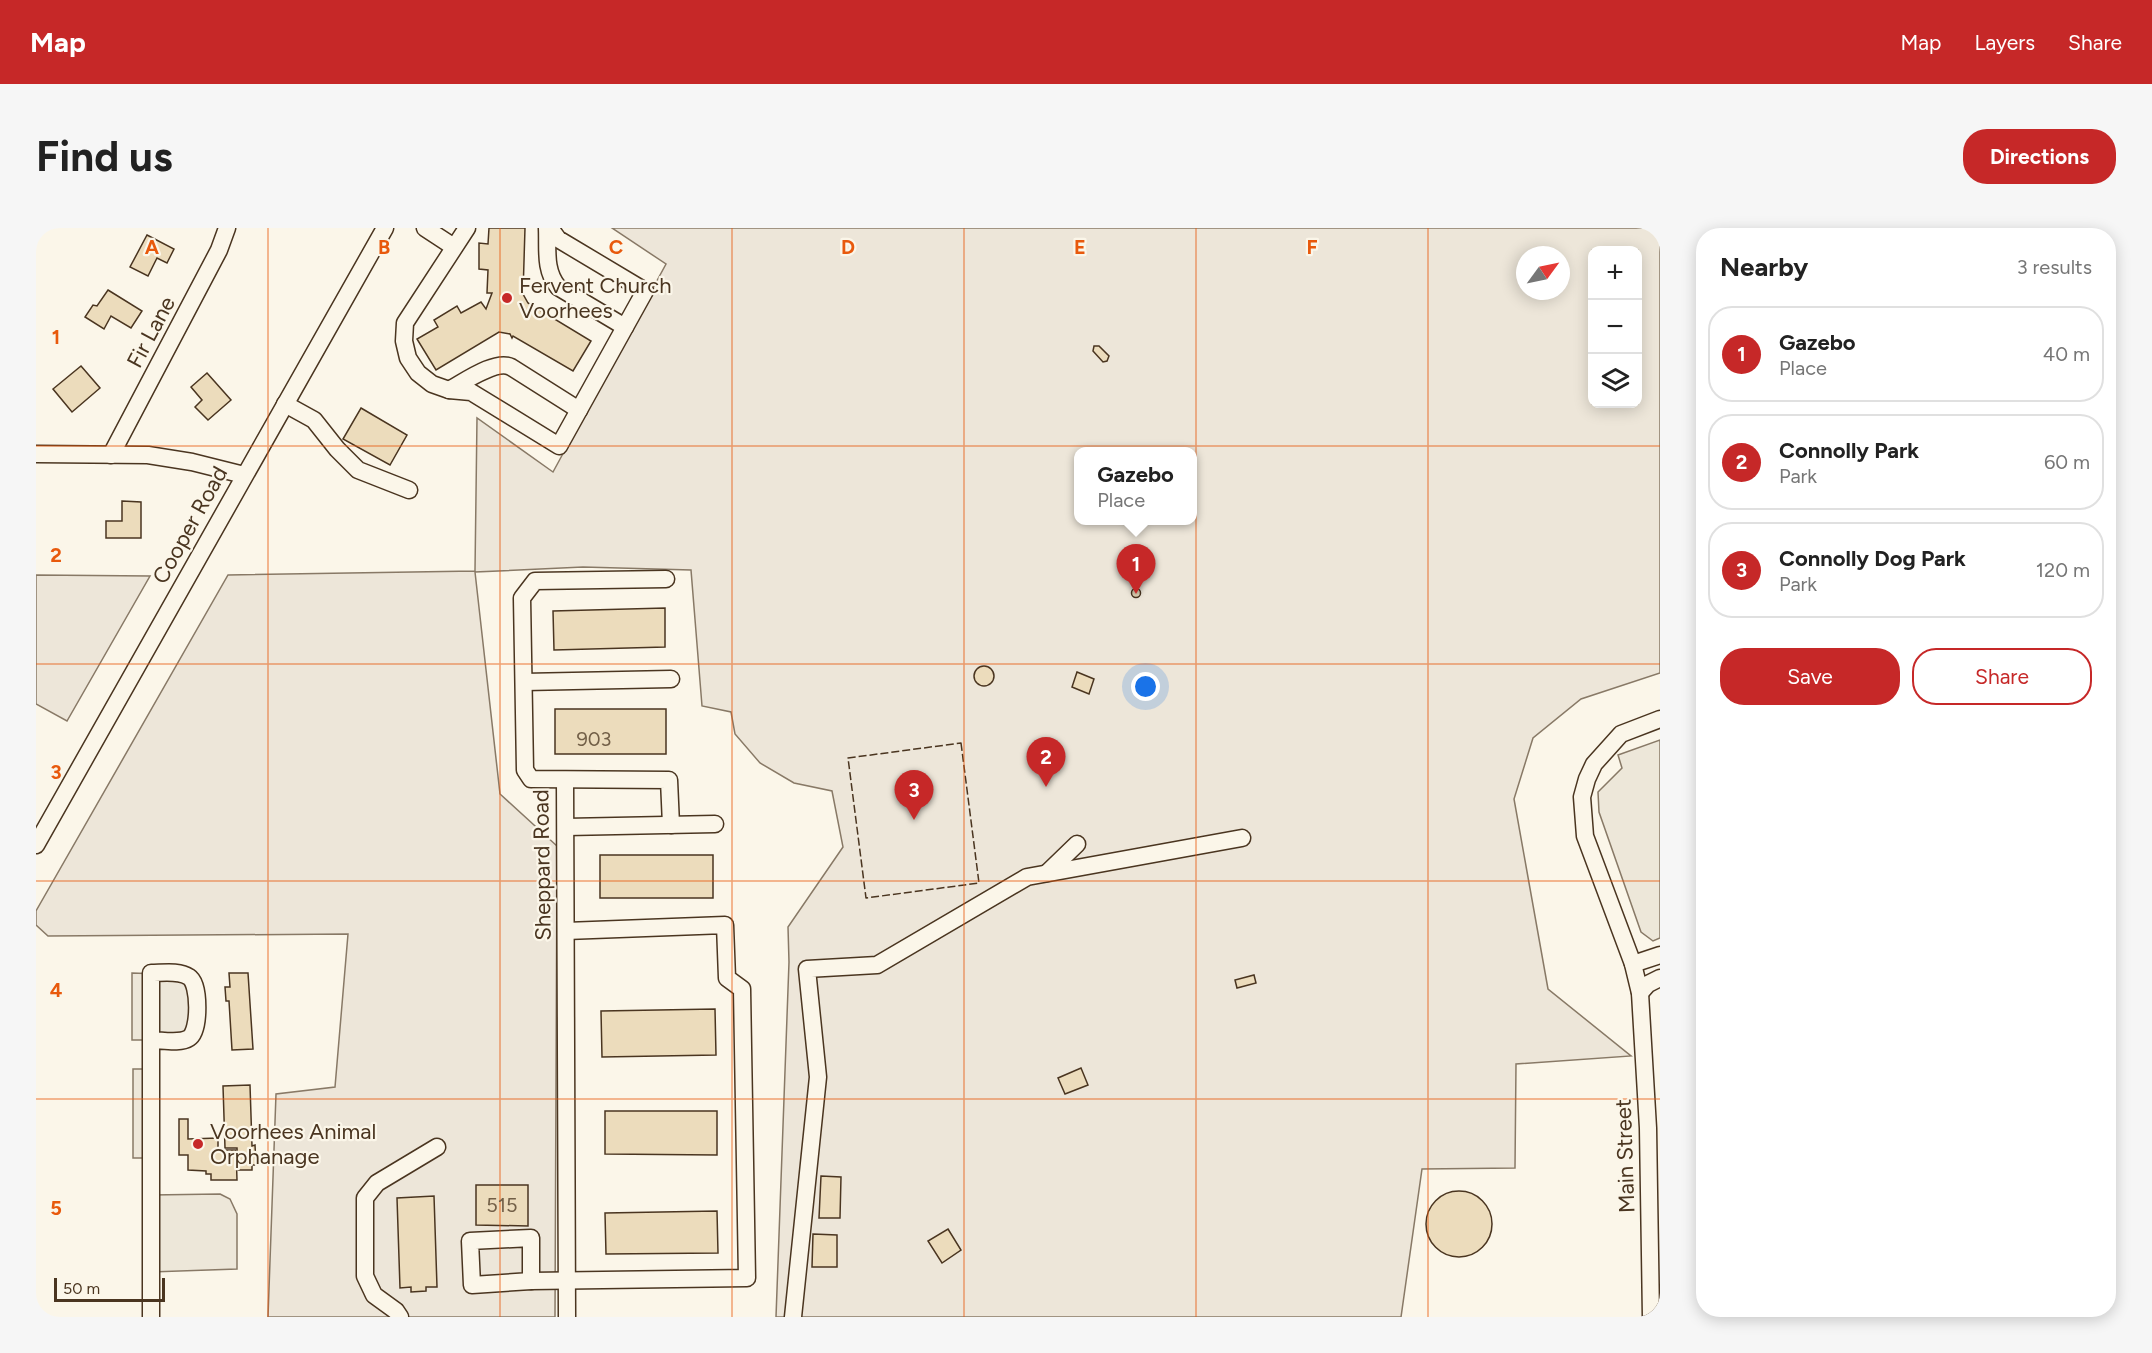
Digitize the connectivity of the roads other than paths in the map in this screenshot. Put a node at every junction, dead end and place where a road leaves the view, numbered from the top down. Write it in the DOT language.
graph roads {
  1 [pos="227,228"];
  2 [pos="384,228"];
  3 [pos="425,228"];
  4 [pos="467,228"];
  5 [pos="549,228"];
  6 [pos="454,247"];
  7 [pos="625,327"];
  8 [pos="449,390"];
  9 [pos="285,404"];
  10 [pos="579,410"];
  11 [pos="36,454"];
  12 [pos="111,455"];
  13 [pos="244,475"];
  14 [pos="409,490"];
  15 [pos="666,579"];
  16 [pos="671,679"];
  17 [pos="524,682"];
  18 [pos="1660,719"];
  19 [pos="566,780"];
  20 [pos="715,824"];
  21 [pos="671,825"];
  22 [pos="566,827"];
  23 [pos="1242,838"];
  24 [pos="1077,844"];
  25 [pos="36,845"];
  26 [pos="1047,873"];
  27 [pos="566,931"];
  28 [pos="1660,955"];
  29 [pos="1633,964"];
  30 [pos="1660,978"];
  31 [pos="1640,993"];
  32 [pos="151,1040"];
  33 [pos="437,1147"];
  34 [pos="568,1280"];
  35 [pos="531,1281"];
  36 [pos="151,1317"];
  37 [pos="400,1317"];
  38 [pos="567,1317"];
  39 [pos="793,1317"];
  40 [pos="1651,1317"];
  1 -- 12 [label="street, Fir Lane"];
  2 -- 9 [label="street, Cooper Road"];
  3 -- 6 [label="street"];
  4 -- 6 [label="street"];
  5 -- 7 [label="street"];
  5 -- 7 [label="street"];
  6 -- 8 [label="street"];
  7 -- 10 [label="street"];
  8 -- 10 [label="street"];
  8 -- 10 [label="street"];
  9 -- 13 [label="street, Cooper Road"];
  9 -- 14 [label="street"];
  11 -- 12 [label="street"];
  12 -- 13 [label="street"];
  13 -- 25 [label="street, Cooper Road"];
  15 -- 17 [label="street, Sheppard Road"];
  16 -- 17 [label="street"];
  17 -- 19 [label="street, Sheppard Road"];
  18 -- 29 [label="street, Main Street"];
  19 -- 21 [label="street"];
  19 -- 22 [label="street, Sheppard Road"];
  20 -- 21 [label="street"];
  21 -- 22 [label="street"];
  22 -- 27 [label="street, Sheppard Road"];
  23 -- 26 [label="street"];
  24 -- 26 [label="street"];
  26 -- 39 [label="street"];
  27 -- 34 [label="street, Sheppard Road"];
  27 -- 34 [label="street"];
  28 -- 29 [label="street"];
  29 -- 31 [label="street, Main Street"];
  30 -- 31 [label="street"];
  31 -- 40 [label="street, Main Street"];
  32 -- 32 [label="street"];
  32 -- 36 [label="street"];
  33 -- 37 [label="street"];
  34 -- 35 [label="street"];
  34 -- 38 [label="street, Sheppard Road"];
  35 -- 35 [label="street"];
}
